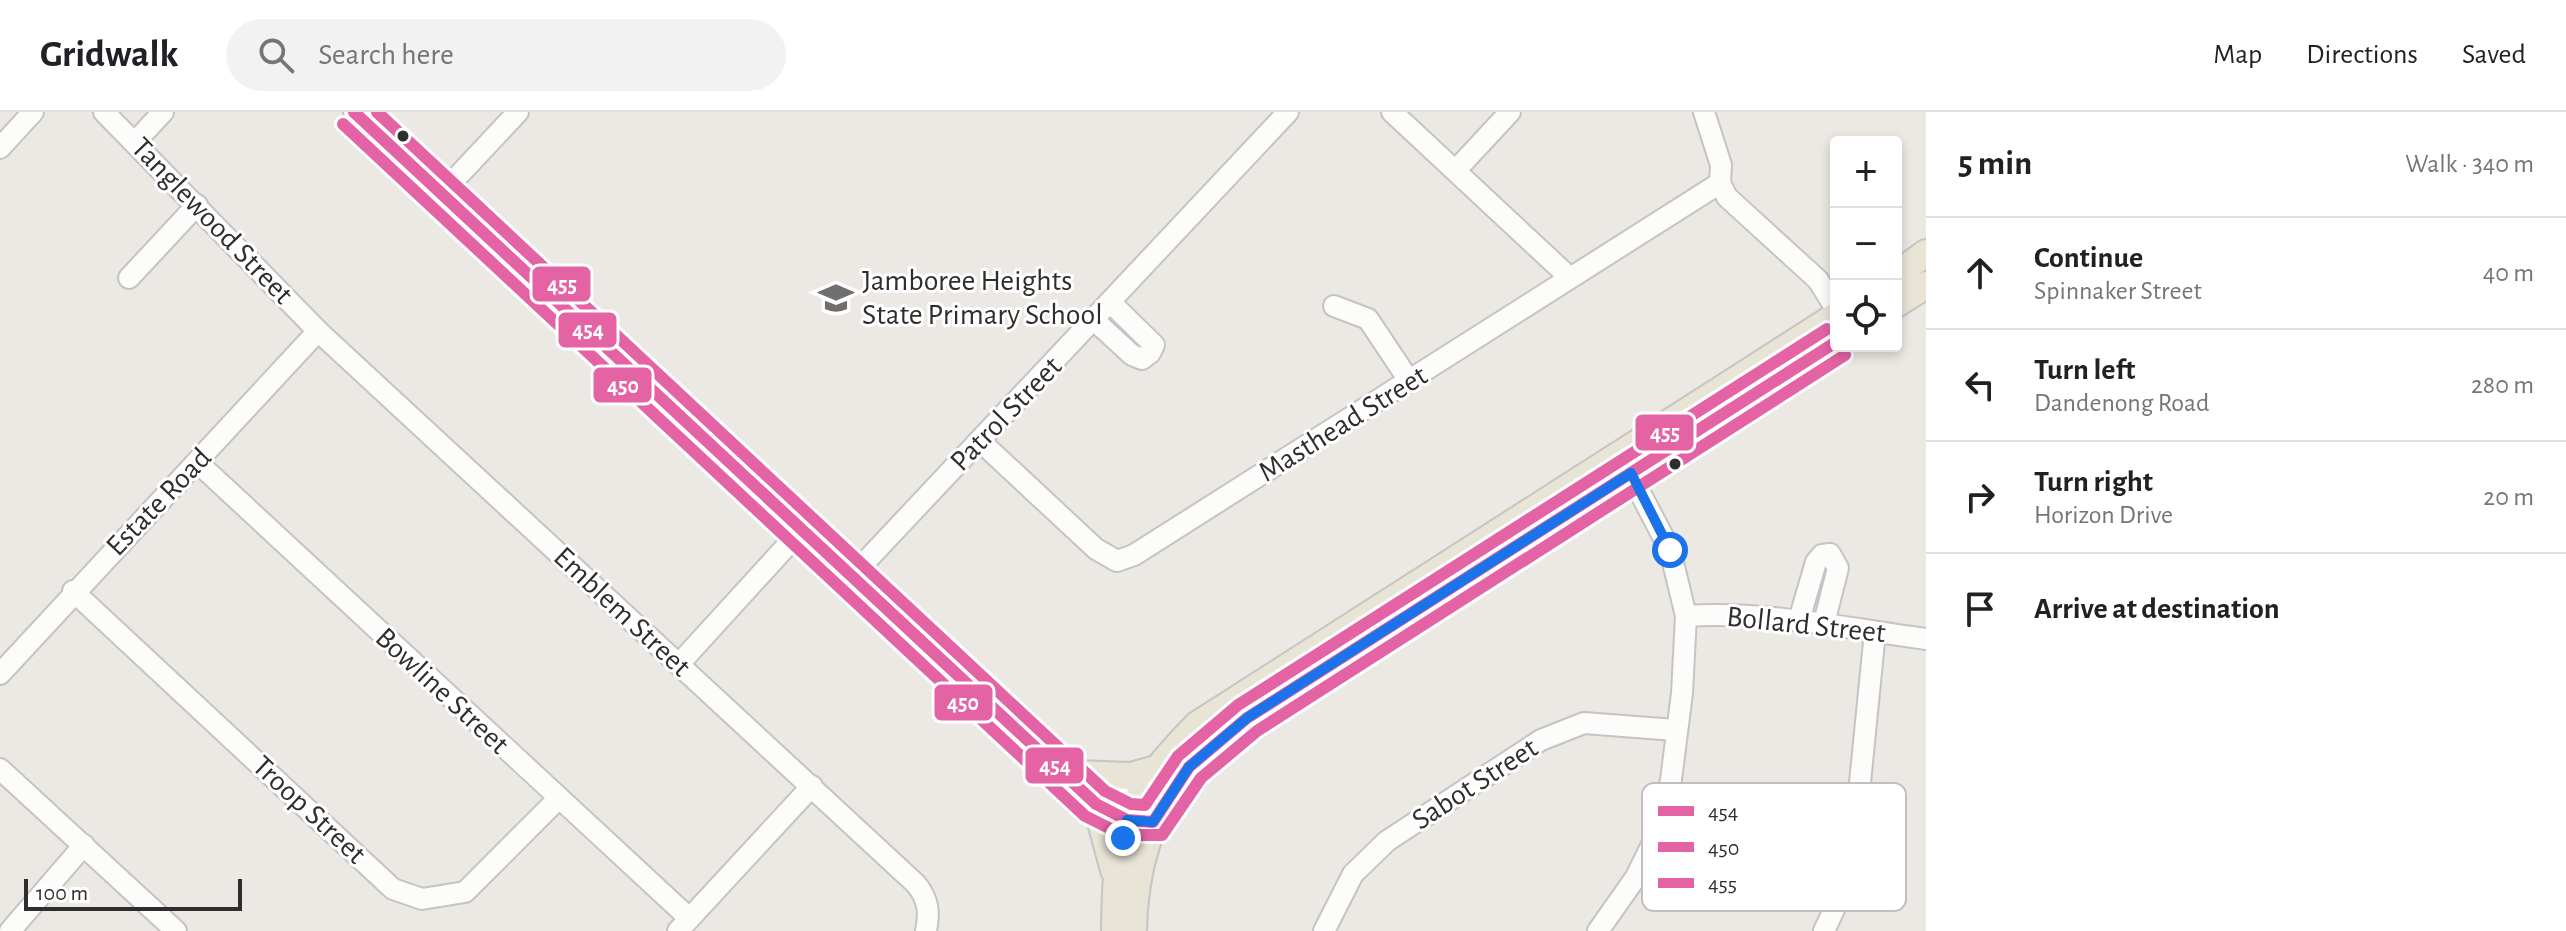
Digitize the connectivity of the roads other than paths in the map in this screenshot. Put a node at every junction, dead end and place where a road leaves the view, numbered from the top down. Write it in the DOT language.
graph roads {
  1 [pos="33,112"];
  2 [pos="104,112"];
  3 [pos="163,112"];
  4 [pos="354,112"];
  5 [pos="518,112"];
  6 [pos="1288,112"];
  7 [pos="1392,112"];
  8 [pos="1510,112"];
  9 [pos="1704,112"];
  10 [pos="136,141"];
  11 [pos="0,148"];
  12 [pos="1456,170"];
  13 [pos="1720,183"];
  14 [pos="442,193"];
  15 [pos="197,205"];
  16 [pos="1926,253"];
  17 [pos="1902,271"];
  18 [pos="1569,277"];
  19 [pos="129,278"];
  20 [pos="1827,285"];
  21 [pos="1926,285"];
  22 [pos="1902,300"];
  23 [pos="1111,303"];
  24 [pos="1334,306"];
  25 [pos="1830,320"];
  26 [pos="1095,321"];
  27 [pos="318,331"];
  28 [pos="1830,345"];
  29 [pos="1410,382"];
  30 [pos="980,441"];
  31 [pos="197,462"];
  32 [pos="1626,463"];
  33 [pos="803,528"];
  34 [pos="853,575"];
  35 [pos="73,591"];
  36 [pos="1686,616"];
  37 [pos="1799,620"];
  38 [pos="1824,623"];
  39 [pos="1875,632"];
  40 [pos="1926,639"];
  41 [pos="679,664"];
  42 [pos="0,674"];
  43 [pos="1675,730"];
  44 [pos="1026,738"];
  45 [pos="0,769"];
  46 [pos="1156,769"];
  47 [pos="1076,774"];
  48 [pos="1670,783"];
  49 [pos="1860,783"];
  50 [pos="812,786"];
  51 [pos="558,799"];
  52 [pos="1096,804"];
  53 [pos="1138,815"];
  54 [pos="84,845"];
  55 [pos="1642,865"];
  56 [pos="1116,878"];
  57 [pos="1833,911"];
  58 [pos="683,925"];
  59 [pos="10,931"];
  60 [pos="176,931"];
  61 [pos="926,931"];
  62 [pos="1115,931"];
  63 [pos="1133,931"];
  64 [pos="1324,931"];
  65 [pos="1598,931"];
  66 [pos="1824,931"];
  1 -- 11 [label="street"];
  2 -- 10 [label="street, Tanglewood Street"];
  3 -- 10 [label="street"];
  4 -- 14 [label="street"];
  5 -- 14 [label="street"];
  6 -- 23 [label="street, Patrol Street"];
  7 -- 12 [label="street"];
  8 -- 12 [label="street"];
  9 -- 13 [label="street"];
  10 -- 15 [label="street, Tanglewood Street"];
  12 -- 18 [label="street"];
  13 -- 18 [label="street, Masthead Street"];
  13 -- 20 [label="street"];
  14 -- 33 [label="street"];
  15 -- 19 [label="street"];
  15 -- 27 [label="street, Tanglewood Street"];
  16 -- 17 [label="main road"];
  18 -- 29 [label="street, Masthead Street"];
  21 -- 22 [label="main road"];
  23 -- 26 [label="street, Patrol Street"];
  23 -- 26 [label="street"];
  24 -- 29 [label="street"];
  25 -- 32 [label="main road"];
  26 -- 30 [label="street, Patrol Street"];
  27 -- 31 [label="street, Estate Road"];
  27 -- 41 [label="street, Emblem Street"];
  28 -- 32 [label="main road"];
  29 -- 30 [label="street, Masthead Street"];
  30 -- 34 [label="street, Patrol Street"];
  31 -- 35 [label="street, Estate Road"];
  31 -- 51 [label="street, Bowline Street"];
  32 -- 36 [label="street"];
  32 -- 46 [label="main road"];
  32 -- 53 [label="main road"];
  33 -- 34 [label="street"];
  33 -- 41 [label="street"];
  34 -- 44 [label="street"];
  35 -- 42 [label="street, Estate Road"];
  35 -- 51 [label="street, Troop Street"];
  36 -- 37 [label="street, Bollard Street"];
  36 -- 43 [label="street"];
  37 -- 38 [label="street, Bollard Street"];
  37 -- 38 [label="street"];
  38 -- 39 [label="street, Bollard Street"];
  39 -- 40 [label="street, Bollard Street"];
  39 -- 49 [label="street"];
  41 -- 50 [label="street, Emblem Street"];
  43 -- 48 [label="street"];
  43 -- 64 [label="street, Sabot Street"];
  44 -- 47 [label="street"];
  44 -- 52 [label="street"];
  45 -- 54 [label="street"];
  46 -- 47 [label="main road"];
  46 -- 53 [label="main road"];
  47 -- 53 [label="street"];
  50 -- 58 [label="street"];
  50 -- 61 [label="street, Emblem Street"];
  51 -- 58 [label="street, Bowline Street"];
  52 -- 53 [label="street"];
  52 -- 56 [label="main road"];
  53 -- 56 [label="main road"];
  53 -- 63 [label="main road"];
  54 -- 59 [label="street"];
  54 -- 60 [label="street"];
  55 -- 65 [label="street"];
  56 -- 62 [label="main road"];
  57 -- 66 [label="street"];
}
